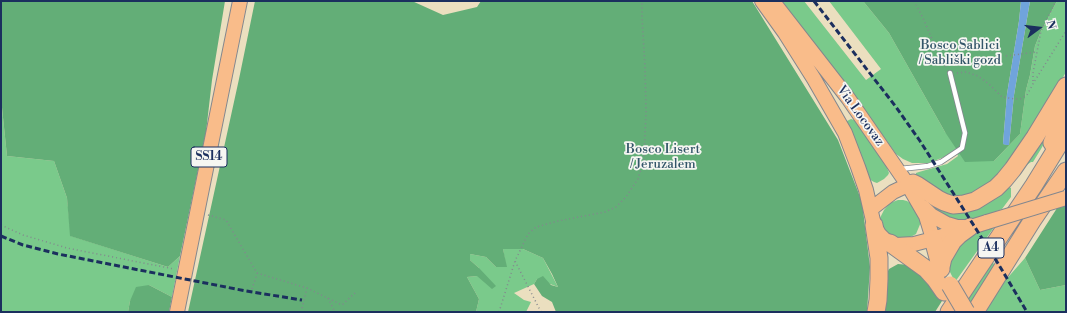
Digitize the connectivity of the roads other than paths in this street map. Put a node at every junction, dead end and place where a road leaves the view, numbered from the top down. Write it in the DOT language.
graph roads {
  1 [pos="240,1"];
  2 [pos="762,1"];
  3 [pos="772,1"];
  4 [pos="950,73"];
  5 [pos="1066,86"];
  6 [pos="1066,111"];
  7 [pos="1066,121"];
  8 [pos="1066,128"];
  9 [pos="1066,132"];
  10 [pos="1066,145"];
  11 [pos="1066,150"];
  12 [pos="898,169"];
  13 [pos="1066,171"];
  14 [pos="908,185"];
  15 [pos="1034,185"];
  16 [pos="1066,198"];
  17 [pos="920,205"];
  18 [pos="872,217"];
  19 [pos="970,227"];
  20 [pos="933,239"];
  21 [pos="890,244"];
  22 [pos="941,267"];
  23 [pos="946,288"];
  24 [pos="177,312"];
  25 [pos="876,312"];
  26 [pos="949,312"];
  27 [pos="955,312"];
  28 [pos="966,312"];
  29 [pos="975,312"];
  1 -- 24 [label="main road, SS14"];
  2 -- 18 [label="main road, Via Locovaz"];
  3 -- 12 [label="main road, Via Locovaz"];
  4 -- 12 [label="lane"];
  5 -- 14 [label="highway"];
  6 -- 15 [label="highway, A4"];
  7 -- 15 [label="highway, A4"];
  8 -- 15 [label="highway, A4"];
  9 -- 15 [label="highway, A4"];
  10 -- 15 [label="highway, A4"];
  11 -- 15 [label="highway, A4"];
  12 -- 14 [label="main road, Via Locovaz"];
  13 -- 29 [label="highway, A4"];
  14 -- 17 [label="main road, Via Locovaz"];
  14 -- 18 [label="main road"];
  15 -- 26 [label="highway, A4"];
  16 -- 19 [label="main road, bridge"];
  17 -- 19 [label="main road"];
  17 -- 20 [label="main road, Via Locovaz"];
  18 -- 21 [label="main road, Via Locovaz"];
  18 -- 25 [label="highway"];
  19 -- 20 [label="main road"];
  19 -- 22 [label="highway"];
  20 -- 21 [label="main road"];
  20 -- 22 [label="highway"];
  21 -- 23 [label="highway"];
  22 -- 23 [label="highway"];
  23 -- 27 [label="highway"];
  23 -- 28 [label="highway, bridge"];
}
